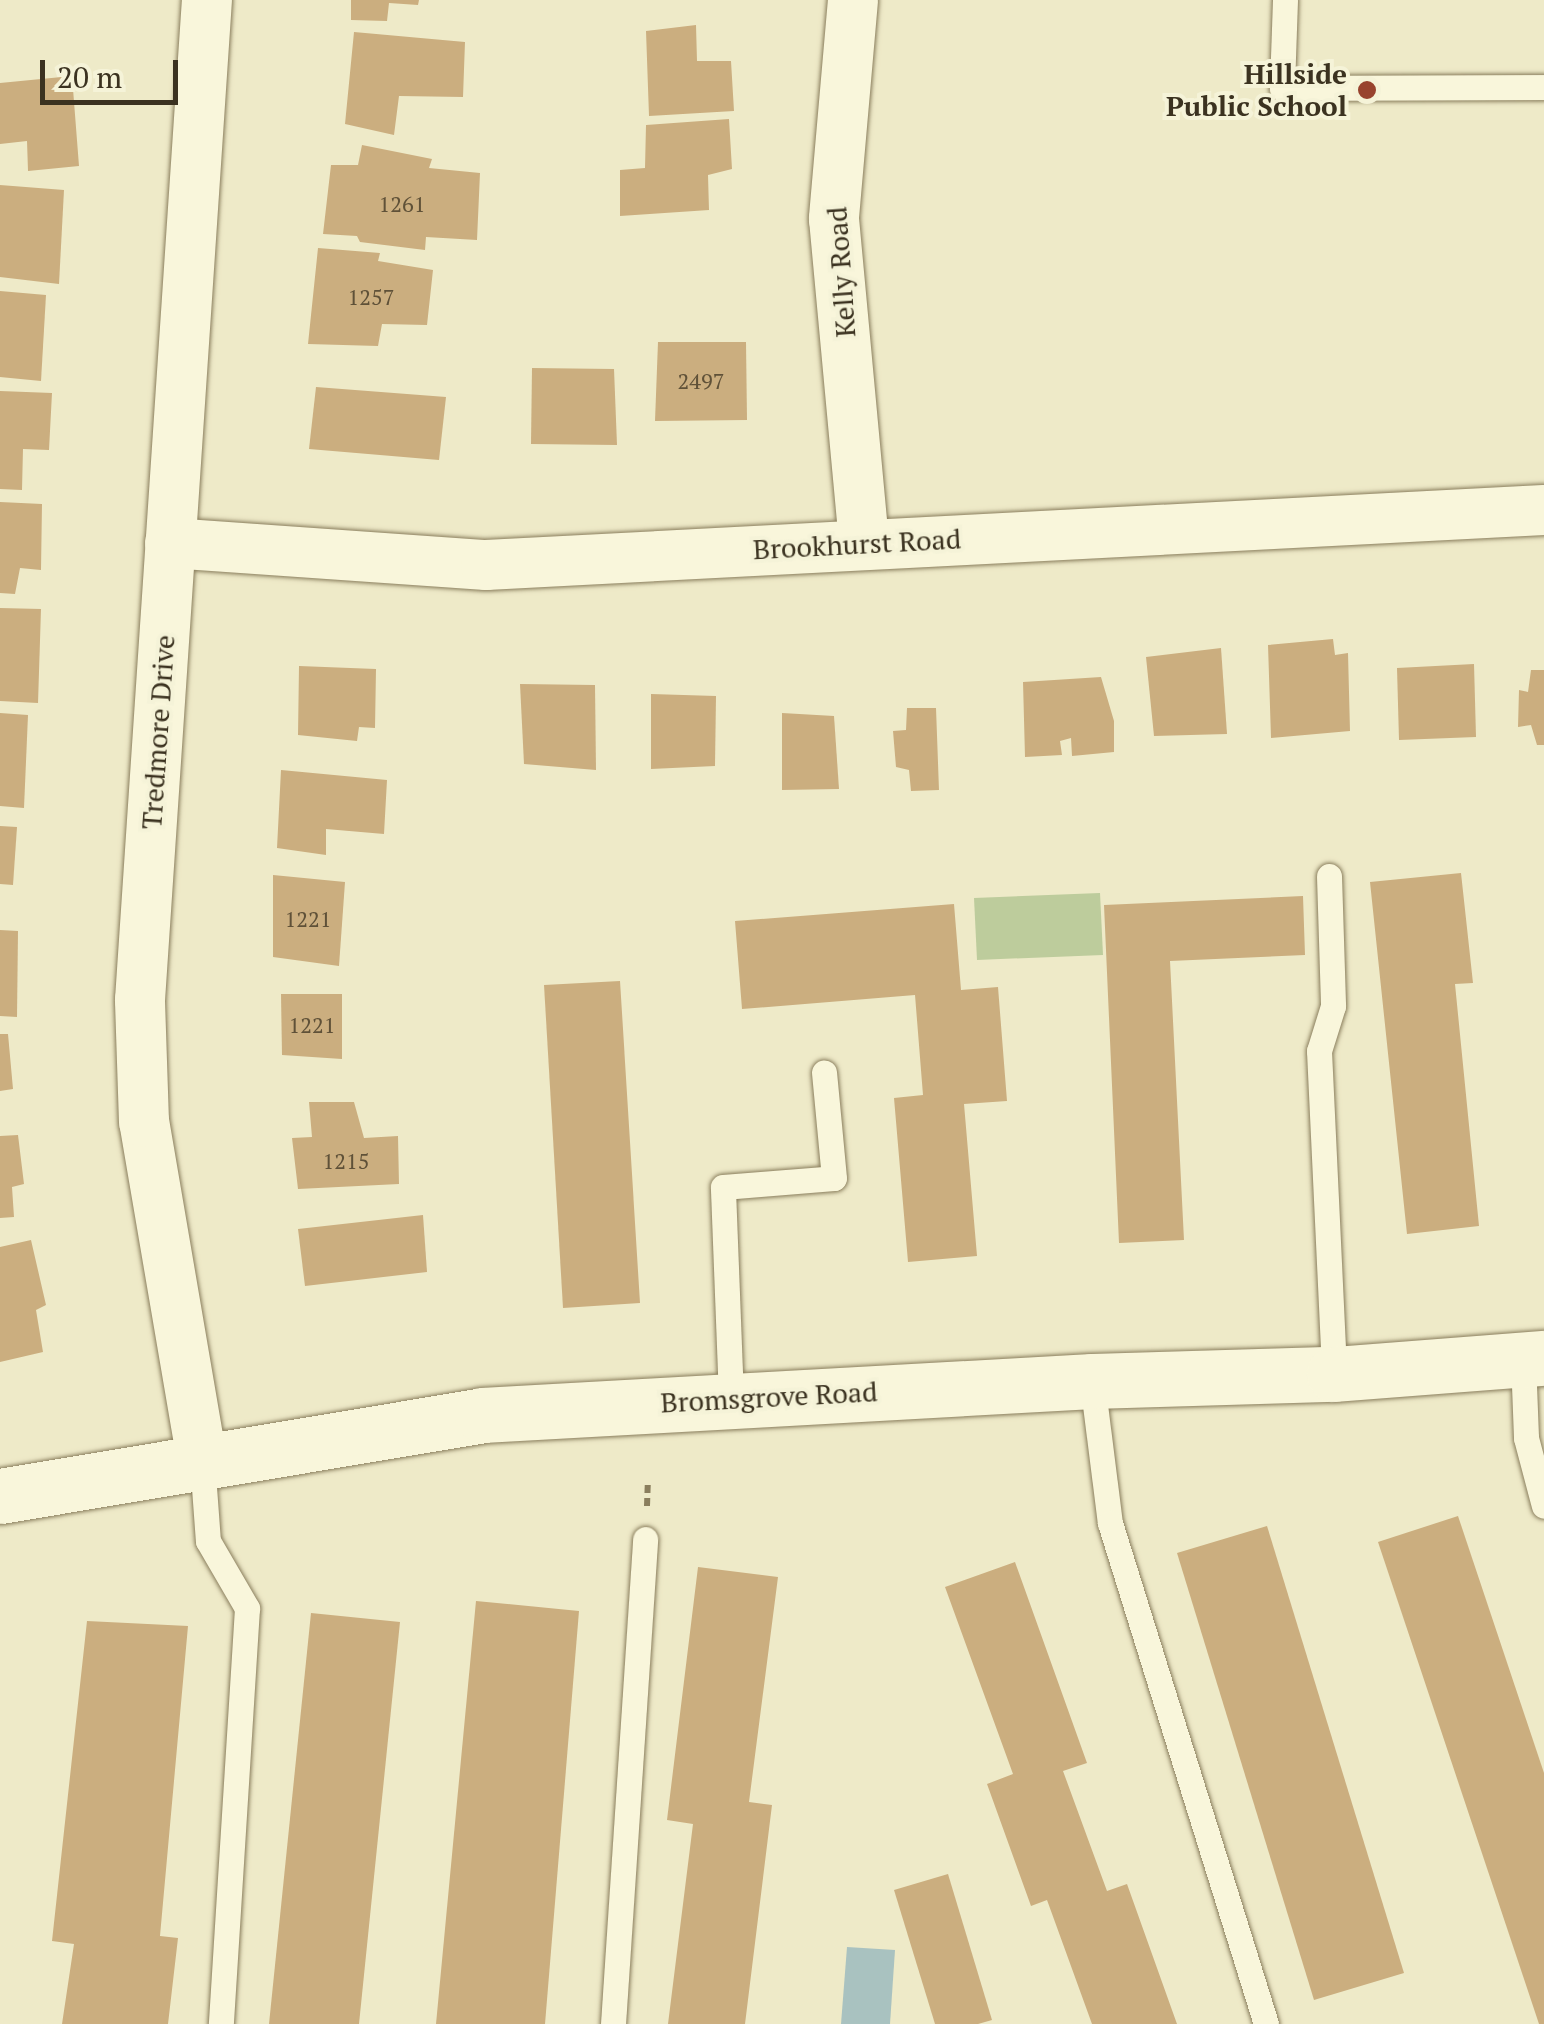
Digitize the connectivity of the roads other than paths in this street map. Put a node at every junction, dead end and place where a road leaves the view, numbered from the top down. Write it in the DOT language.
graph roads {
  1 [pos="206,0"];
  2 [pos="853,0"];
  3 [pos="1285,0"];
  4 [pos="1544,86"];
  5 [pos="1544,510"];
  6 [pos="170,542"];
  7 [pos="864,544"];
  8 [pos="1329,876"];
  9 [pos="824,1072"];
  10 [pos="1533,1359"];
  11 [pos="1334,1374"];
  12 [pos="1092,1381"];
  13 [pos="731,1398"];
  14 [pos="202,1460"];
  15 [pos="0,1496"];
  16 [pos="1544,1506"];
  17 [pos="645,1539"];
  18 [pos="221,2024"];
  19 [pos="614,2024"];
  20 [pos="1266,2024"];
  1 -- 6 [label="street, Tredmore Drive"];
  2 -- 7 [label="street, Kelly Road"];
  3 -- 4 [label="lane"];
  5 -- 7 [label="street, Brookhurst Road"];
  6 -- 7 [label="street, Brookhurst Road"];
  6 -- 14 [label="street, Tredmore Drive"];
  8 -- 11 [label="lane"];
  9 -- 13 [label="lane"];
  10 -- 11 [label="street, Bromsgrove Road"];
  10 -- 16 [label="lane"];
  11 -- 12 [label="street, Bromsgrove Road"];
  12 -- 13 [label="street, Bromsgrove Road"];
  12 -- 20 [label="lane"];
  13 -- 14 [label="street, Bromsgrove Road"];
  14 -- 15 [label="street, Bromsgrove Road"];
  14 -- 18 [label="lane"];
  17 -- 19 [label="lane"];
}
